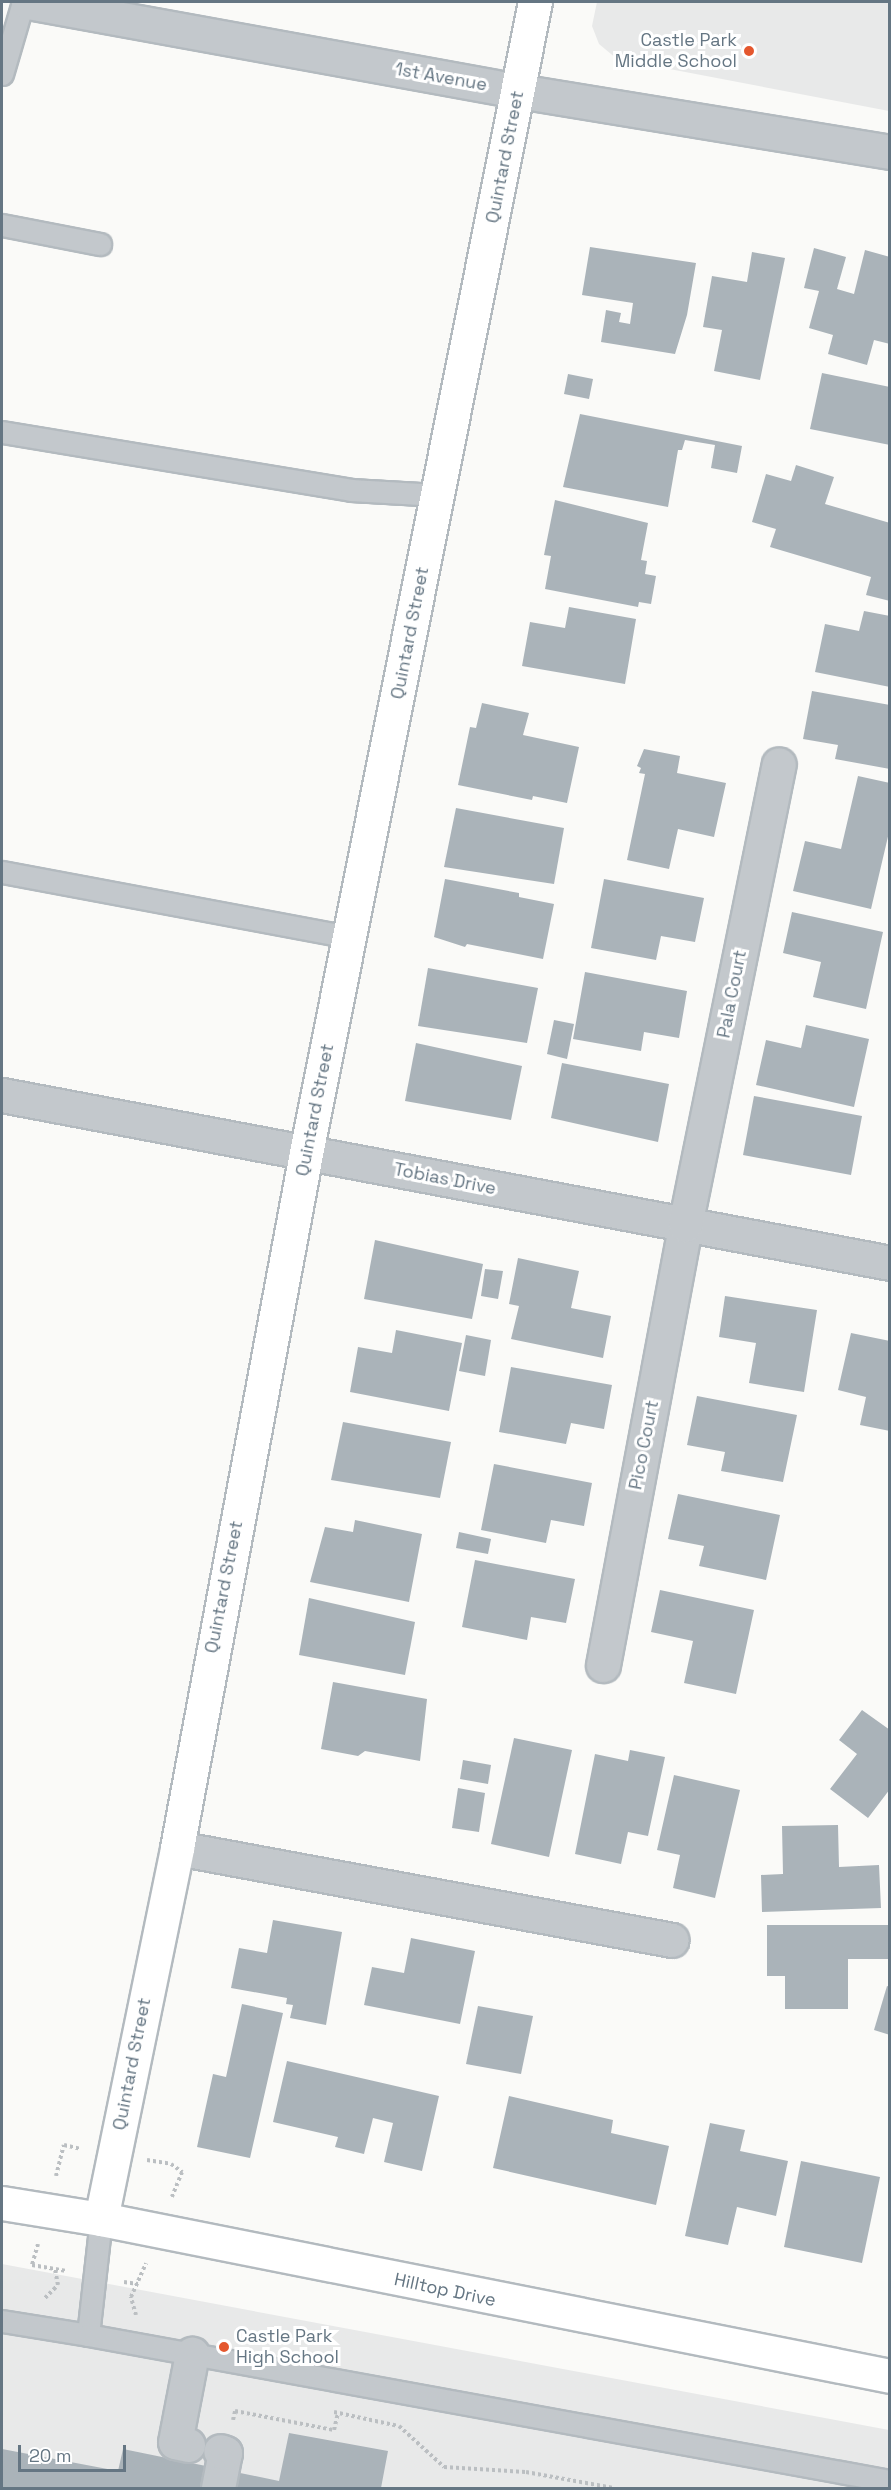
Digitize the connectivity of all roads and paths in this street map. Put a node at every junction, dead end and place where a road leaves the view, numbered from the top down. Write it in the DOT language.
graph roads {
  1 [pos="23,2"];
  2 [pos="28,2"];
  3 [pos="535,2"];
  4 [pos="105,8"];
  5 [pos="2,74"];
  6 [pos="518,91"];
  7 [pos="890,152"];
  8 [pos="2,225"];
  9 [pos="100,244"];
  10 [pos="2,432"];
  11 [pos="438,495"];
  12 [pos="779,764"];
  13 [pos="2,872"];
  14 [pos="351,937"];
  15 [pos="2,1095"];
  16 [pos="306,1153"];
  17 [pos="685,1225"];
  18 [pos="890,1263"];
  19 [pos="603,1665"];
  20 [pos="177,1848"];
  21 [pos="672,1940"];
  22 [pos="2,2203"];
  23 [pos="101,2219"];
  24 [pos="138,2284"];
  25 [pos="2,2321"];
  26 [pos="88,2335"];
  27 [pos="150,2346"];
  28 [pos="192,2354"];
  29 [pos="890,2376"];
  30 [pos="326,2411"];
  31 [pos="338,2413"];
  32 [pos="226,2438"];
  33 [pos="188,2445"];
  34 [pos="444,2467"];
  35 [pos="442,2474"];
  36 [pos="890,2481"];
  37 [pos="218,2488"];
  38 [pos="614,2488"];
  1 -- 5 [label="lane"];
  2 -- 4 [label="street, 1st Avenue"];
  3 -- 6 [label="street, Quintard Street"];
  4 -- 6 [label="street, 1st Avenue"];
  6 -- 7 [label="street, 1st Avenue"];
  6 -- 11 [label="street, Quintard Street"];
  8 -- 9 [label="lane"];
  10 -- 11 [label="lane"];
  11 -- 14 [label="street, Quintard Street"];
  12 -- 17 [label="street, Pala Court"];
  13 -- 14 [label="lane"];
  14 -- 16 [label="street, Quintard Street"];
  15 -- 16 [label="street, Tobias Drive"];
  16 -- 17 [label="street, Tobias Drive"];
  16 -- 20 [label="street, Quintard Street"];
  17 -- 18 [label="street, Tobias Drive"];
  17 -- 19 [label="street, Pico Court"];
  20 -- 21 [label="street"];
  20 -- 23 [label="street, Quintard Street"];
  22 -- 23 [label="street, Hilltop Drive"];
  23 -- 26 [label="lane"];
  23 -- 29 [label="street, Hilltop Drive"];
  24 -- 27 [label="path"];
  25 -- 26 [label="lane"];
  26 -- 27 [label="lane"];
  27 -- 28 [label="lane"];
  28 -- 33 [label="street"];
  28 -- 36 [label="lane"];
  30 -- 31 [label="path"];
  31 -- 32 [label="path"];
  31 -- 34 [label="path"];
  32 -- 37 [label="street"];
  34 -- 35 [label="path"];
  34 -- 38 [label="path"];
}
